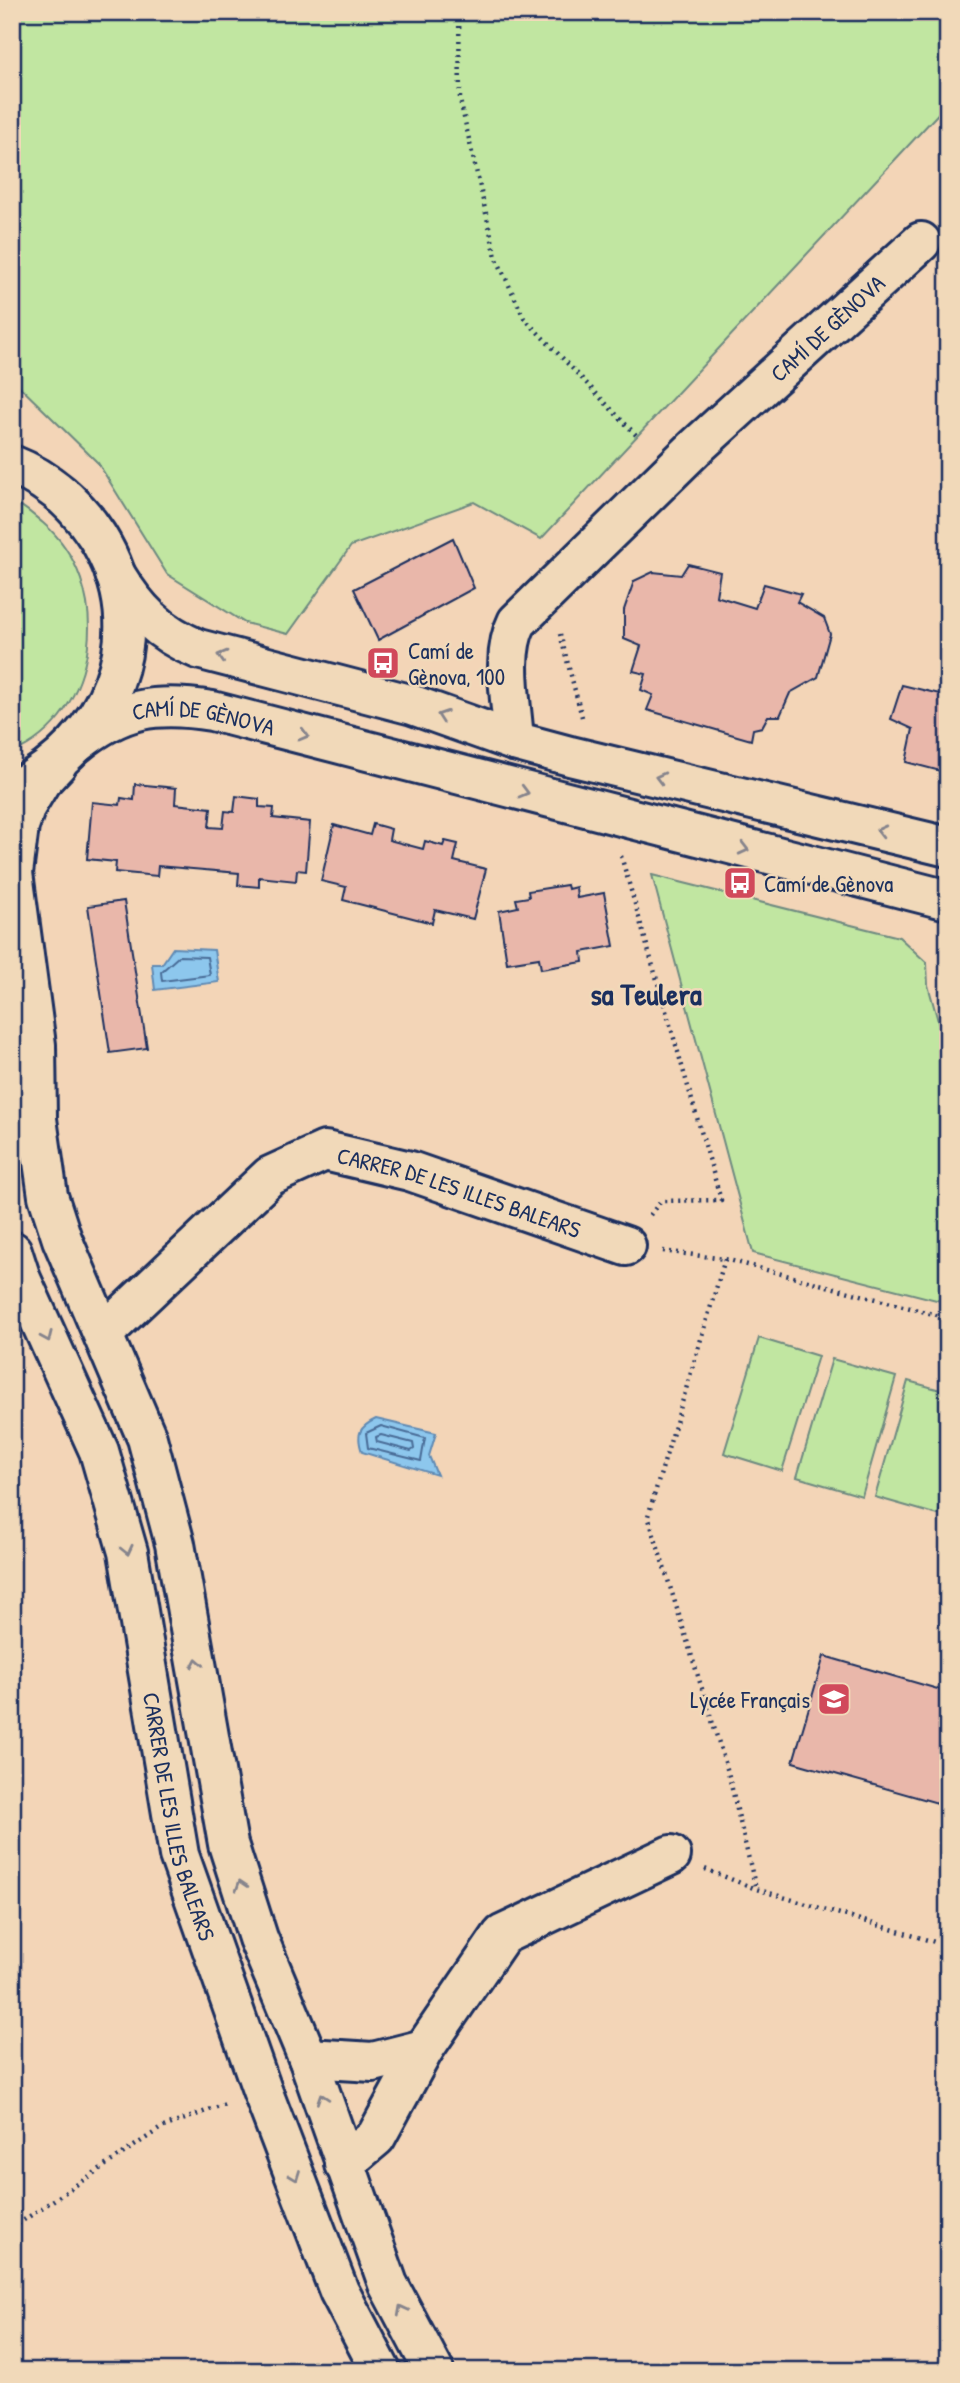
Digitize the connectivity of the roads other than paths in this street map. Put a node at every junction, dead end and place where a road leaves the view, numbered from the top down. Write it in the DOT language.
graph roads {
  1 [pos="921,242"];
  2 [pos="14,465"];
  3 [pos="116,574"];
  4 [pos="514,741"];
  5 [pos="67,753"];
  6 [pos="12,791"];
  7 [pos="948,848"];
  8 [pos="948,900"];
  9 [pos="626,1246"];
  10 [pos="12,1251"];
  11 [pos="104,1333"];
  12 [pos="671,1855"];
  13 [pos="205,1927"];
  14 [pos="424,2049"];
  15 [pos="308,2058"];
  16 [pos="344,2164"];
  17 [pos="381,2371"];
  18 [pos="392,2371"];
  19 [pos="434,2371"];
  1 -- 4 [label="street, CAMÍ DE GÈNOVA"];
  2 -- 3 [label="street"];
  4 -- 3 [label="street, one-way"];
  3 -- 5 [label="street"];
  7 -- 4 [label="street, one-way"];
  5 -- 6 [label="street"];
  5 -- 8 [label="street, CAMÍ DE GÈNOVA, one-way"];
  5 -- 11 [label="street, CARRER DE LES ILLES BALEARS"];
  9 -- 11 [label="street, CARRER DE LES ILLES BALEARS"];
  10 -- 13 [label="street, CARRER DE LES ILLES BALEARS, one-way"];
  15 -- 11 [label="street, CARRER DE LES ILLES BALEARS, one-way"];
  12 -- 14 [label="street"];
  13 -- 16 [label="street"];
  13 -- 17 [label="street, CARRER DE LES ILLES BALEARS, one-way"];
  14 -- 15 [label="street"];
  14 -- 16 [label="street"];
  16 -- 15 [label="street, CARRER DE LES ILLES BALEARS, one-way"];
  16 -- 18 [label="street"];
  19 -- 16 [label="street, CARRER DE LES ILLES BALEARS, one-way"];
}
